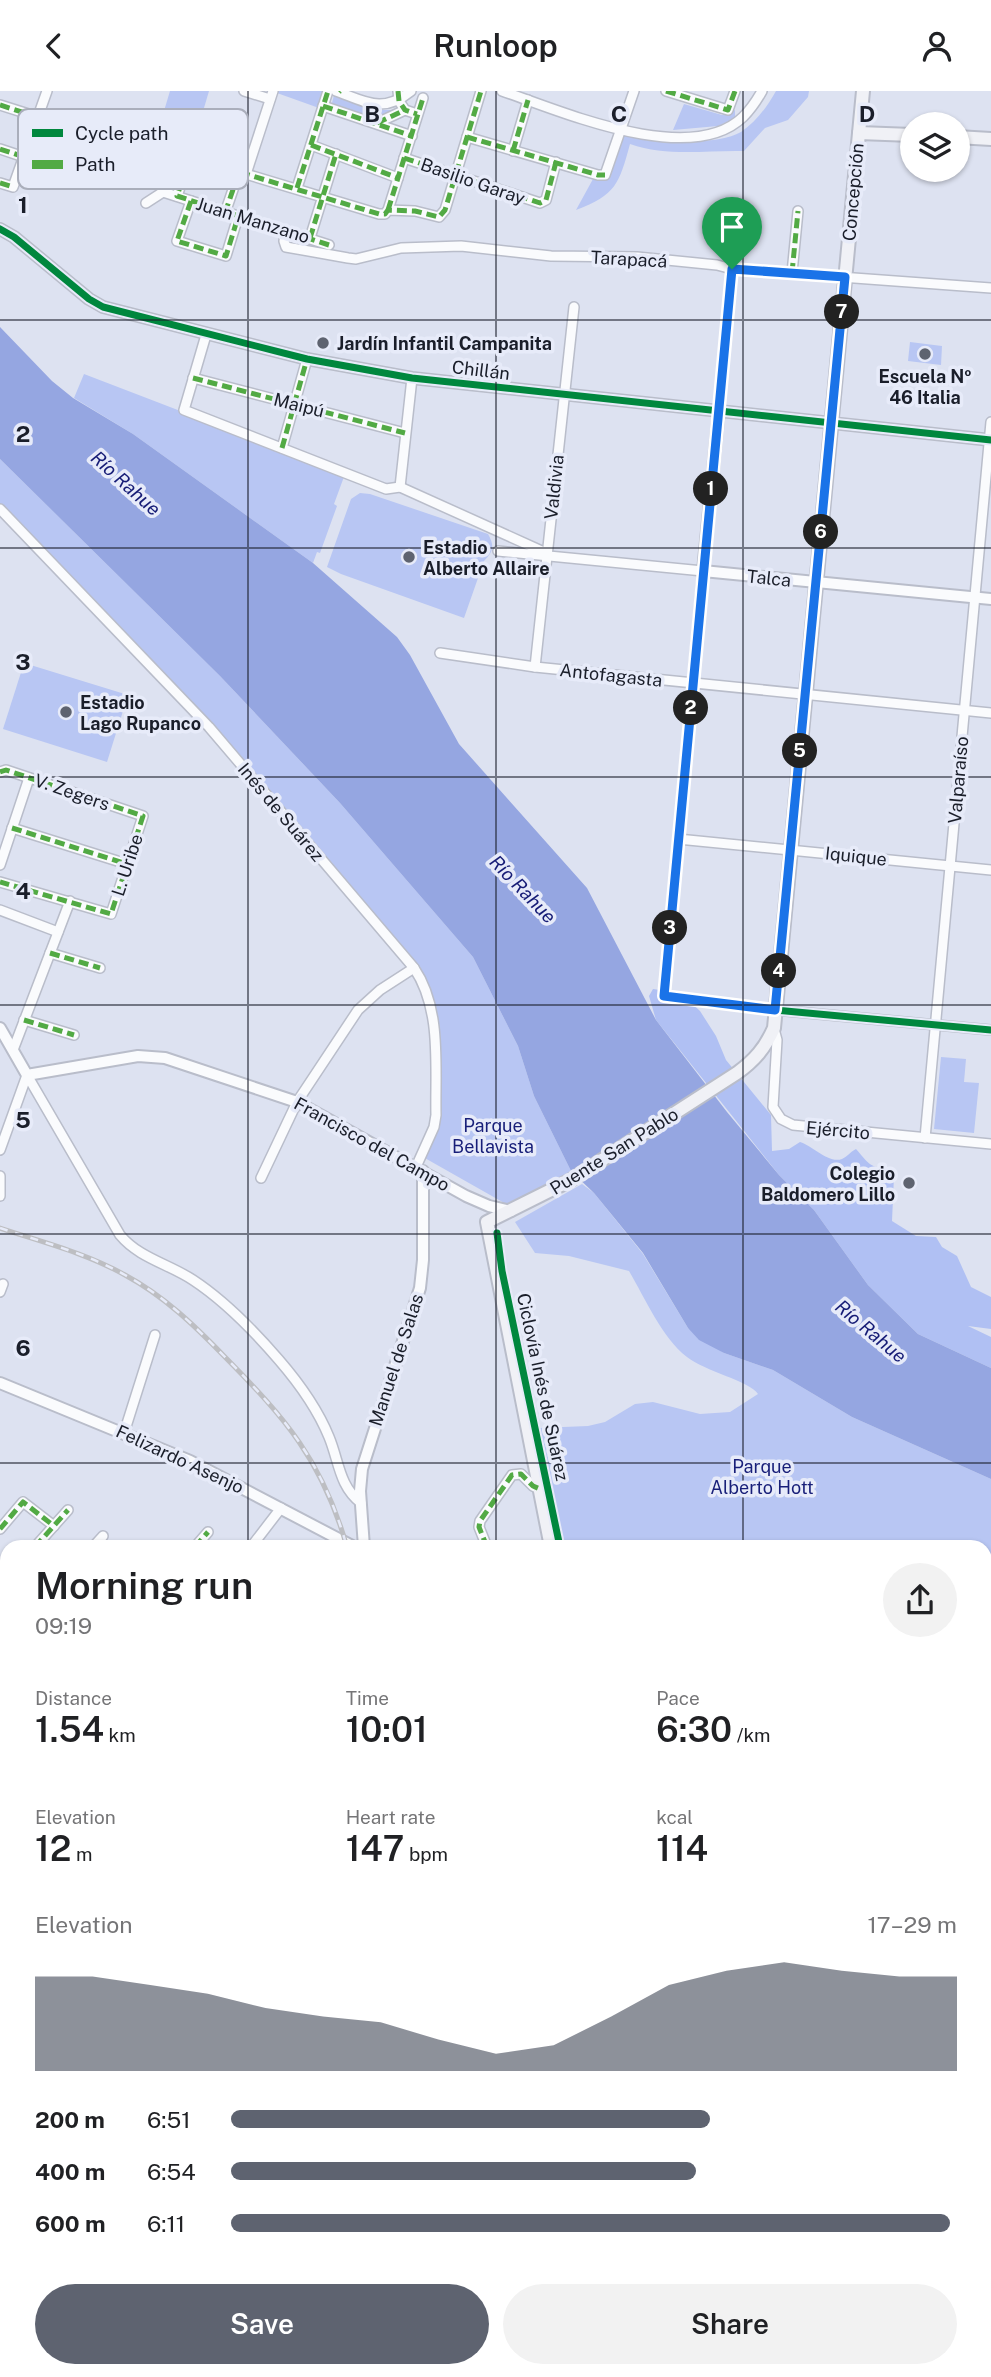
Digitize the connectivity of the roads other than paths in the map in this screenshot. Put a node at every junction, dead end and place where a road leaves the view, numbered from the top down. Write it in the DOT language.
graph roads {
  1 [pos="47,91"];
  2 [pos="244,91"];
  3 [pos="328,91"];
  4 [pos="338,91"];
  5 [pos="411,91"];
  6 [pos="481,91"];
  7 [pos="502,91"];
  8 [pos="634,91"];
  9 [pos="666,91"];
  10 [pos="735,91"];
  11 [pos="762,91"];
  12 [pos="863,91"];
  13 [pos="689,94"];
  14 [pos="272,95"];
  15 [pos="399,96"];
  16 [pos="423,98"];
  17 [pos="528,100"];
  18 [pos="0,104"];
  19 [pos="323,106"];
  20 [pos="41,109"];
  21 [pos="18,110"];
  22 [pos="405,110"];
  23 [pos="418,114"];
  24 [pos="377,123"];
  25 [pos="621,131"];
  26 [pos="859,133"];
  27 [pos="900,135"];
  28 [pos="411,136"];
  29 [pos="467,137"];
  30 [pos="970,138"];
  31 [pos="991,139"];
  32 [pos="311,145"];
  33 [pos="0,149"];
  34 [pos="513,151"];
  35 [pos="336,154"];
  36 [pos="18,155"];
  37 [pos="404,158"];
  38 [pos="248,160"];
  39 [pos="556,162"];
  40 [pos="18,173"];
  41 [pos="248,174"];
  42 [pos="455,174"];
  43 [pos="398,179"];
  44 [pos="0,183"];
  45 [pos="297,188"];
  46 [pos="179,189"];
  47 [pos="236,189"];
  48 [pos="177,196"];
  49 [pos="323,196"];
  50 [pos="191,201"];
  51 [pos="146,203"];
  52 [pos="388,211"];
  53 [pos="798,211"];
  54 [pos="225,213"];
  55 [pos="238,217"];
  56 [pos="0,229"];
  57 [pos="286,230"];
  58 [pos="310,238"];
  59 [pos="329,245"];
  60 [pos="732,269"];
  61 [pos="792,273"];
  62 [pos="845,277"];
  63 [pos="991,288"];
  64 [pos="574,307"];
  65 [pos="206,335"];
  66 [pos="307,359"];
  67 [pos="412,377"];
  68 [pos="193,378"];
  69 [pos="564,395"];
  70 [pos="295,404"];
  71 [pos="719,410"];
  72 [pos="831,422"];
  73 [pos="991,422"];
  74 [pos="405,433"];
  75 [pos="990,440"];
  76 [pos="282,448"];
  77 [pos="400,487"];
  78 [pos="0,509"];
  79 [pos="498,551"];
  80 [pos="547,555"];
  81 [pos="703,571"];
  82 [pos="816,583"];
  83 [pos="975,598"];
  84 [pos="991,599"];
  85 [pos="440,653"];
  86 [pos="535,667"];
  87 [pos="694,684"];
  88 [pos="805,695"];
  89 [pos="964,710"];
  90 [pos="991,713"];
  91 [pos="0,772"];
  92 [pos="29,778"];
  93 [pos="143,816"];
  94 [pos="12,828"];
  95 [pos="678,839"];
  96 [pos="790,850"];
  97 [pos="127,864"];
  98 [pos="0,865"];
  99 [pos="950,866"];
  100 [pos="991,870"];
  101 [pos="0,881"];
  102 [pos="70,901"];
  103 [pos="0,910"];
  104 [pos="58,932"];
  105 [pos="50,953"];
  106 [pos="100,968"];
  107 [pos="414,968"];
  108 [pos="775,1010"];
  109 [pos="24,1020"];
  110 [pos="935,1025"];
  111 [pos="0,1028"];
  112 [pos="774,1028"];
  113 [pos="991,1030"];
  114 [pos="74,1035"];
  115 [pos="13,1050"];
  116 [pos="737,1073"];
  117 [pos="27,1075"];
  118 [pos="297,1102"];
  119 [pos="925,1138"];
  120 [pos="991,1144"];
  121 [pos="0,1150"];
  122 [pos="420,1169"];
  123 [pos="0,1176"];
  124 [pos="261,1178"];
  125 [pos="0,1196"];
  126 [pos="466,1196"];
  127 [pos="510,1211"];
  128 [pos="487,1222"];
  129 [pos="155,1335"];
  130 [pos="0,1383"];
  131 [pos="124,1433"];
  132 [pos="540,1489"];
  133 [pos="361,1503"];
  134 [pos="281,1508"];
  135 [pos="68,1510"];
  136 [pos="54,1526"];
  137 [pos="0,1529"];
  138 [pos="208,1532"];
  139 [pos="103,1536"];
  140 [pos="41,1540"];
  141 [pos="99,1540"];
  142 [pos="201,1540"];
  143 [pos="256,1540"];
  144 [pos="341,1540"];
  145 [pos="364,1540"];
  146 [pos="484,1540"];
  147 [pos="550,1540"];
  1 -- 20 [label="street"];
  2 -- 14 [label="street"];
  3 -- 19 [label="street"];
  4 -- 15 [label="street"];
  5 -- 15 [label="street"];
  6 -- 29 [label="street"];
  7 -- 17 [label="street"];
  8 -- 25 [label="street"];
  9 -- 13 [label="street"];
  10 -- 13 [label="street"];
  11 -- 25 [label="street"];
  12 -- 26 [label="main road, Concepción"];
  14 -- 38 [label="street"];
  15 -- 22 [label="street"];
  16 -- 23 [label="street"];
  17 -- 25 [label="street"];
  17 -- 34 [label="street"];
  18 -- 21 [label="street"];
  19 -- 24 [label="street"];
  19 -- 32 [label="street"];
  22 -- 23 [label="street"];
  22 -- 24 [label="street"];
  23 -- 28 [label="street"];
  24 -- 28 [label="street"];
  25 -- 39 [label="street"];
  26 -- 27 [label="main road"];
  26 -- 62 [label="main road, Concepción"];
  28 -- 37 [label="street"];
  29 -- 34 [label="street"];
  29 -- 42 [label="street"];
  30 -- 31 [label="main road"];
  32 -- 35 [label="street"];
  32 -- 45 [label="street"];
  33 -- 36 [label="street"];
  34 -- 39 [label="street"];
  35 -- 43 [label="street"];
  35 -- 49 [label="street"];
  37 -- 42 [label="street, Basilio Garay"];
  37 -- 43 [label="street"];
  39 -- 42 [label="street, Basilio Garay"];
  40 -- 44 [label="street"];
  41 -- 45 [label="street"];
  42 -- 52 [label="street"];
  43 -- 52 [label="street"];
  45 -- 49 [label="street"];
  46 -- 48 [label="street"];
  47 -- 54 [label="street"];
  48 -- 50 [label="street, Juan Manzano"];
  48 -- 51 [label="street"];
  49 -- 52 [label="street"];
  49 -- 58 [label="street"];
  50 -- 54 [label="street, Juan Manzano"];
  50 -- 55 [label="street"];
  53 -- 61 [label="street"];
  54 -- 55 [label="street, Juan Manzano"];
  55 -- 57 [label="street, Juan Manzano"];
  56 -- 65 [label="street, Chillán"];
  57 -- 58 [label="street, Juan Manzano"];
  57 -- 60 [label="street, Tarapacá"];
  58 -- 59 [label="street, Juan Manzano"];
  60 -- 61 [label="street, Tarapacá"];
  60 -- 71 [label="street"];
  61 -- 62 [label="street, Tarapacá"];
  62 -- 63 [label="street, Tarapacá"];
  62 -- 72 [label="main road, Concepción"];
  64 -- 69 [label="street, Valdivia"];
  65 -- 66 [label="street, Chillán"];
  65 -- 68 [label="street"];
  66 -- 67 [label="street, Chillán"];
  66 -- 70 [label="street"];
  67 -- 69 [label="street, Chillán"];
  67 -- 74 [label="street"];
  68 -- 70 [label="street, Maipú"];
  68 -- 76 [label="street, Talca"];
  69 -- 71 [label="street, Chillán"];
  69 -- 80 [label="street, Valdivia"];
  70 -- 74 [label="street, Maipú"];
  70 -- 76 [label="street"];
  71 -- 72 [label="street, Chillán"];
  71 -- 81 [label="street"];
  72 -- 75 [label="street, Chillán"];
  72 -- 82 [label="main road, Concepción"];
  73 -- 75 [label="street, Valparaíso"];
  74 -- 77 [label="street"];
  75 -- 83 [label="street, Valparaíso"];
  76 -- 77 [label="street, Talca"];
  77 -- 80 [label="street, Talca"];
  78 -- 107 [label="street, Inés de Suárez"];
  79 -- 80 [label="street, Talca"];
  80 -- 81 [label="street, Talca"];
  80 -- 86 [label="street, Valdivia"];
  81 -- 82 [label="street, Talca"];
  81 -- 87 [label="street"];
  82 -- 83 [label="street, Talca"];
  82 -- 88 [label="main road, Concepción"];
  83 -- 84 [label="street, Talca"];
  83 -- 89 [label="street, Valparaíso"];
  85 -- 86 [label="street, Antofagasta"];
  86 -- 87 [label="street, Antofagasta"];
  87 -- 88 [label="street, Antofagasta"];
  87 -- 95 [label="street"];
  88 -- 89 [label="street, Antofagasta"];
  88 -- 96 [label="main road, Concepción"];
  89 -- 90 [label="street, Antofagasta"];
  89 -- 99 [label="street, Valparaíso"];
  91 -- 92 [label="street, V. Zegers"];
  92 -- 93 [label="street, V. Zegers"];
  92 -- 94 [label="street"];
  93 -- 97 [label="street, L. Uribe"];
  94 -- 97 [label="street"];
  94 -- 98 [label="street"];
  95 -- 96 [label="street, Iquique"];
  95 -- 108 [label="street"];
  96 -- 99 [label="street, Iquique"];
  96 -- 108 [label="main road, Concepción"];
  97 -- 102 [label="street, L. Uribe"];
  99 -- 100 [label="street, Iquique"];
  99 -- 110 [label="street, Valparaíso"];
  101 -- 102 [label="street"];
  102 -- 104 [label="street"];
  103 -- 104 [label="street"];
  104 -- 105 [label="street"];
  105 -- 106 [label="street"];
  105 -- 109 [label="street"];
  107 -- 118 [label="street"];
  107 -- 122 [label="street, Inés de Suárez"];
  108 -- 110 [label="street"];
  108 -- 112 [label="main road, Concepción"];
  109 -- 114 [label="street"];
  109 -- 115 [label="street"];
  110 -- 113 [label="street"];
  110 -- 119 [label="street, Valparaíso"];
  111 -- 115 [label="street"];
  112 -- 116 [label="main road, Concepción"];
  112 -- 119 [label="street, Ejército"];
  115 -- 117 [label="street"];
  116 -- 127 [label="main road, Puente San Pablo"];
  117 -- 118 [label="street, Francisco del Campo"];
  117 -- 121 [label="street"];
  117 -- 133 [label="street"];
  118 -- 122 [label="street, Francisco del Campo"];
  118 -- 124 [label="street"];
  119 -- 120 [label="street, Ejército"];
  122 -- 126 [label="street, Francisco del Campo"];
  122 -- 133 [label="street, Manuel de Salas"];
  123 -- 125 [label="street"];
  126 -- 127 [label="street, Francisco del Campo"];
  126 -- 128 [label="street"];
  127 -- 128 [label="main road, Puente San Pablo"];
  128 -- 132 [label="main road"];
  129 -- 131 [label="street"];
  130 -- 131 [label="street, Felizardo Asenjo"];
  131 -- 134 [label="street, Felizardo Asenjo"];
  132 -- 146 [label="street"];
  132 -- 147 [label="main road"];
  133 -- 145 [label="street, Manuel de Salas"];
  134 -- 143 [label="street"];
  134 -- 144 [label="street, Felizardo Asenjo"];
  135 -- 136 [label="street"];
  136 -- 137 [label="street"];
  136 -- 140 [label="street"];
  138 -- 142 [label="street"];
  139 -- 141 [label="street"];
}
